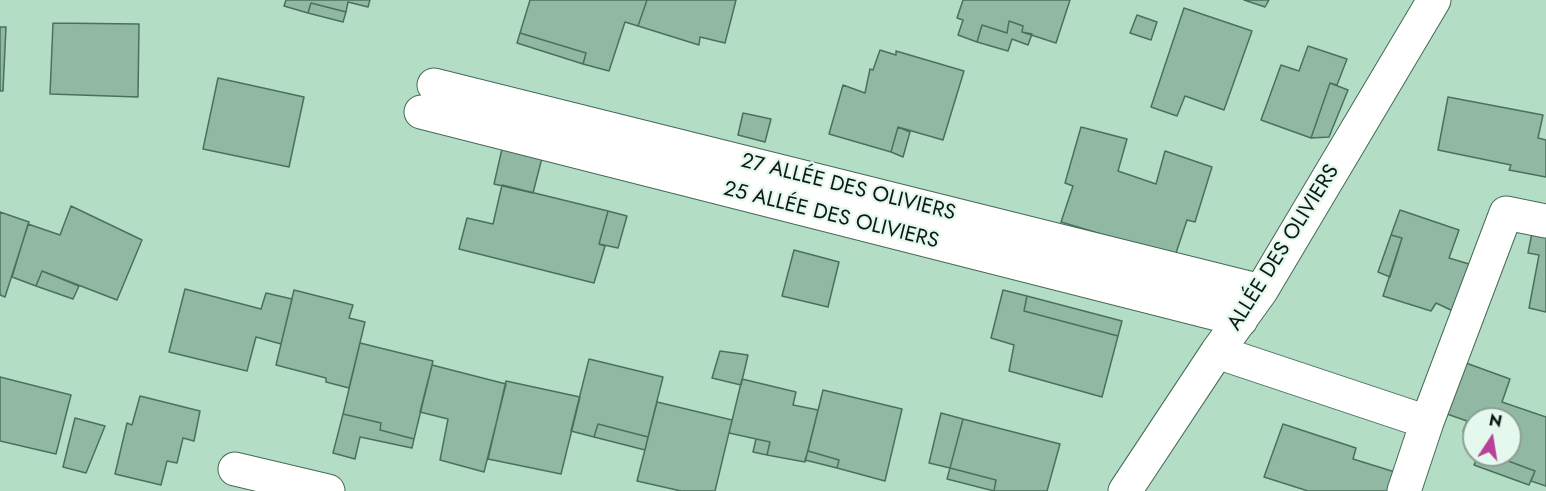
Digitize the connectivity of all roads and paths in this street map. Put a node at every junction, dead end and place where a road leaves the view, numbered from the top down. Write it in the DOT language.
graph roads {
  1 [pos="1434,0"];
  2 [pos="428,99"];
  3 [pos="1546,221"];
  4 [pos="1261,291"];
  5 [pos="1241,320"];
  6 [pos="1216,352"];
  7 [pos="1427,422"];
  8 [pos="235,469"];
  9 [pos="328,491"];
  10 [pos="1125,491"];
  11 [pos="1404,491"];
  1 -- 4 [label="street, ALLÉE DES OLIVIERS"];
  2 -- 4 [label="street, 27 ALLÉE DES OLIVIERS"];
  2 -- 5 [label="street, 25 ALLÉE DES OLIVIERS"];
  3 -- 7 [label="street"];
  4 -- 5 [label="street, ALLÉE DES OLIVIERS"];
  5 -- 6 [label="street, ALLÉE DES OLIVIERS"];
  6 -- 7 [label="street"];
  6 -- 10 [label="street, ALLÉE DES OLIVIERS"];
  7 -- 11 [label="street"];
  8 -- 9 [label="street"];
}
